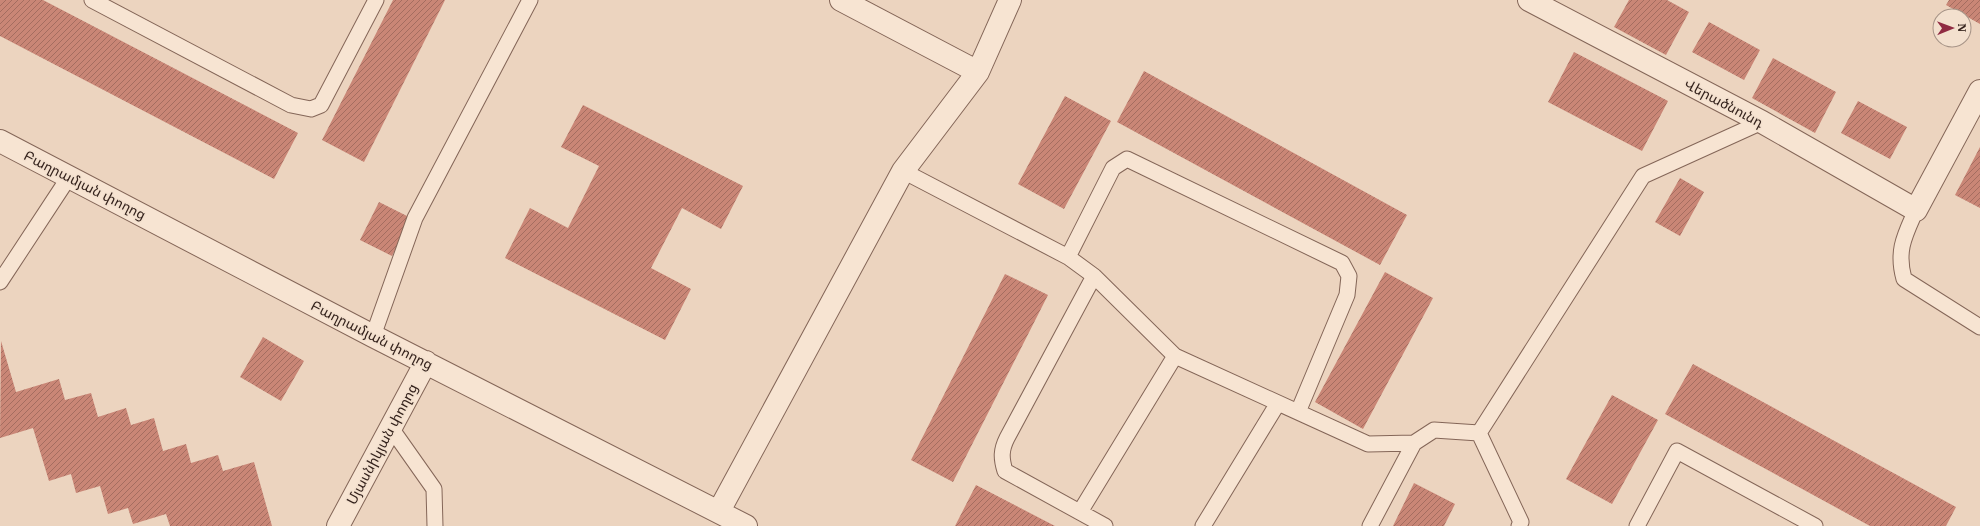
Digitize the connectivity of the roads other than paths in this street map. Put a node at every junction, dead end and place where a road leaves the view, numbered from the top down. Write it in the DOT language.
graph roads {
  1 [pos="92,0"];
  2 [pos="376,0"];
  3 [pos="530,0"];
  4 [pos="841,0"];
  5 [pos="1010,0"];
  6 [pos="1529,0"];
  7 [pos="978,72"];
  8 [pos="1980,91"];
  9 [pos="1762,122"];
  10 [pos="0,141"];
  11 [pos="903,171"];
  12 [pos="68,177"];
  13 [pos="1916,210"];
  14 [pos="1068,257"];
  15 [pos="1094,276"];
  16 [pos="0,282"];
  17 [pos="1980,327"];
  18 [pos="373,336"];
  19 [pos="1175,356"];
  20 [pos="426,362"];
  21 [pos="1278,403"];
  22 [pos="1298,412"];
  23 [pos="390,428"];
  24 [pos="1478,433"];
  25 [pos="1414,443"];
  26 [pos="719,511"];
  27 [pos="1080,512"];
  28 [pos="1523,525"];
  29 [pos="338,526"];
  30 [pos="435,526"];
  31 [pos="746,526"];
  32 [pos="1105,526"];
  33 [pos="1203,526"];
  34 [pos="1370,526"];
  35 [pos="1636,526"];
  36 [pos="1815,526"];
  1 -- 2 [label="lane"];
  3 -- 18 [label="lane"];
  4 -- 7 [label="street"];
  5 -- 7 [label="street"];
  6 -- 9 [label="street, Վերածնունդ"];
  7 -- 11 [label="street"];
  8 -- 13 [label="street"];
  9 -- 13 [label="street, Վերածնունդ"];
  9 -- 24 [label="lane"];
  10 -- 12 [label="street, Բաղրամյան փողոց"];
  11 -- 14 [label="lane"];
  11 -- 26 [label="street"];
  12 -- 16 [label="lane"];
  12 -- 18 [label="street, Բաղրամյան փողոց"];
  13 -- 17 [label="lane"];
  14 -- 15 [label="lane"];
  14 -- 22 [label="lane"];
  15 -- 19 [label="lane"];
  15 -- 27 [label="lane"];
  18 -- 20 [label="street, Բաղրամյան փողոց"];
  19 -- 21 [label="lane"];
  19 -- 27 [label="lane"];
  20 -- 23 [label="street, Մյասնիկյան փողոց"];
  20 -- 26 [label="street, Բաղրամյան փողոց"];
  21 -- 22 [label="lane"];
  21 -- 33 [label="lane"];
  22 -- 25 [label="lane"];
  23 -- 29 [label="street, Մյասնիկյան փողոց"];
  23 -- 30 [label="lane"];
  24 -- 25 [label="lane"];
  24 -- 28 [label="lane"];
  25 -- 34 [label="lane"];
  26 -- 31 [label="street, Բաղրամյան փողոց"];
  27 -- 32 [label="lane"];
  35 -- 36 [label="lane"];
}
